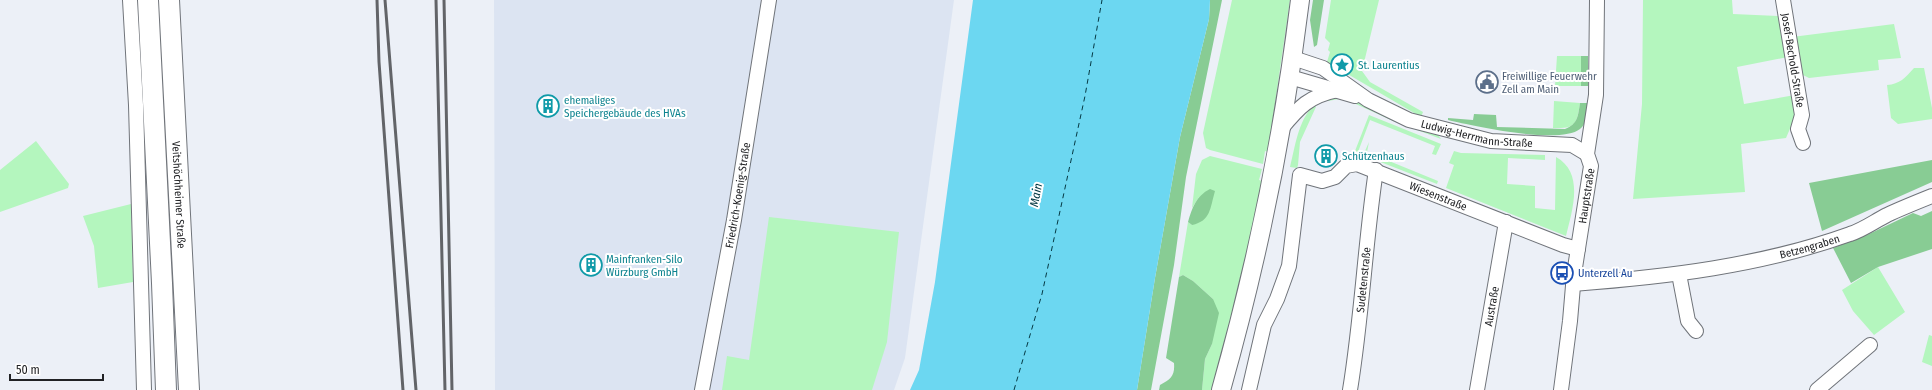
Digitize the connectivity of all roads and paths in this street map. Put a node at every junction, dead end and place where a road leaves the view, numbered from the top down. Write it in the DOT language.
graph roads {
  1 [pos="130,0"];
  2 [pos="148,0"];
  3 [pos="168,0"];
  4 [pos="769,0"];
  5 [pos="1300,0"];
  6 [pos="1597,0"];
  7 [pos="1783,0"];
  8 [pos="1293,58"];
  9 [pos="1290,77"];
  10 [pos="1338,90"];
  11 [pos="1368,100"];
  12 [pos="1281,129"];
  13 [pos="1802,143"];
  14 [pos="1587,154"];
  15 [pos="1376,170"];
  16 [pos="1932,196"];
  17 [pos="1506,222"];
  18 [pos="1578,249"];
  19 [pos="1679,274"];
  20 [pos="1573,284"];
  21 [pos="1696,331"];
  22 [pos="1870,345"];
  23 [pos="144,390"];
  24 [pos="166,390"];
  25 [pos="189,390"];
  26 [pos="702,390"];
  27 [pos="1221,390"];
  28 [pos="1249,390"];
  29 [pos="1350,390"];
  30 [pos="1478,390"];
  31 [pos="1561,390"];
  32 [pos="1817,390"];
  1 -- 23 [label="street"];
  2 -- 24 [label="highway, Veitshöchheimer Straße"];
  3 -- 25 [label="highway, Veitshöchheimer Straße"];
  4 -- 26 [label="street, Friedrich-Koenig-Straße"];
  5 -- 8 [label="main road"];
  6 -- 14 [label="street, Hauptstraße"];
  7 -- 13 [label="street, Josef-Bechold-Straße"];
  8 -- 9 [label="main road"];
  8 -- 11 [label="street, Ludwig-Herrmann-Straße"];
  9 -- 10 [label="street, Ludwig-Herrmann-Straße"];
  9 -- 12 [label="main road"];
  10 -- 11 [label="street, Ludwig-Herrmann-Straße"];
  10 -- 12 [label="street"];
  11 -- 14 [label="street, Ludwig-Herrmann-Straße"];
  12 -- 27 [label="main road"];
  14 -- 18 [label="street, Hauptstraße"];
  15 -- 17 [label="street, Wiesenstraße"];
  15 -- 28 [label="street, Wiesenstraße"];
  15 -- 29 [label="street, Sudetenstraße"];
  16 -- 19 [label="street, Betzengraben"];
  17 -- 18 [label="street, Wiesenstraße"];
  17 -- 30 [label="street, Austraße"];
  18 -- 20 [label="street, Hauptstraße"];
  19 -- 20 [label="street, Betzengraben"];
  19 -- 21 [label="street"];
  20 -- 31 [label="street, Hauptstraße"];
  22 -- 32 [label="street"];
}
